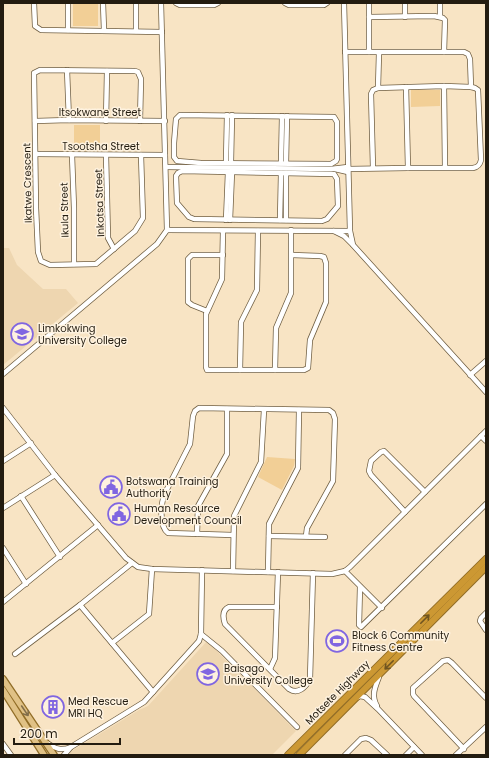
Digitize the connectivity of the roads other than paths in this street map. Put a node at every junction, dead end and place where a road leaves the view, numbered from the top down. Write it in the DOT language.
graph roads {
  1 [pos="34,3"];
  2 [pos="68,3"];
  3 [pos="103,3"];
  4 [pos="136,3"];
  5 [pos="162,3"];
  6 [pos="176,3"];
  7 [pos="218,3"];
  8 [pos="285,3"];
  9 [pos="327,3"];
  10 [pos="344,3"];
  11 [pos="369,3"];
  12 [pos="405,3"];
  13 [pos="440,3"];
  14 [pos="440,16"];
  15 [pos="369,17"];
  16 [pos="405,17"];
  17 [pos="68,30"];
  18 [pos="104,30"];
  19 [pos="136,32"];
  20 [pos="162,32"];
  21 [pos="346,52"];
  22 [pos="369,52"];
  23 [pos="379,52"];
  24 [pos="444,52"];
  25 [pos="67,70"];
  26 [pos="107,71"];
  27 [pos="444,86"];
  28 [pos="406,87"];
  29 [pos="471,87"];
  30 [pos="378,88"];
  31 [pos="229,115"];
  32 [pos="284,116"];
  33 [pos="69,120"];
  34 [pos="35,121"];
  35 [pos="106,121"];
  36 [pos="140,121"];
  37 [pos="165,121"];
  38 [pos="36,154"];
  39 [pos="72,155"];
  40 [pos="106,155"];
  41 [pos="165,155"];
  42 [pos="141,156"];
  43 [pos="228,162"];
  44 [pos="284,163"];
  45 [pos="166,167"];
  46 [pos="201,167"];
  47 [pos="256,168"];
  48 [pos="312,168"];
  49 [pos="373,168"];
  50 [pos="408,168"];
  51 [pos="445,168"];
  52 [pos="348,169"];
  53 [pos="230,172"];
  54 [pos="284,173"];
  55 [pos="228,220"];
  56 [pos="283,220"];
  57 [pos="167,230"];
  58 [pos="291,230"];
  59 [pos="223,231"];
  60 [pos="258,231"];
  61 [pos="332,231"];
  62 [pos="350,231"];
  63 [pos="353,245"];
  64 [pos="114,249"];
  65 [pos="223,255"];
  66 [pos="292,255"];
  67 [pos="74,264"];
  68 [pos="207,311"];
  69 [pos="486,361"];
  70 [pos="240,370"];
  71 [pos="275,370"];
  72 [pos="3,374"];
  73 [pos="470,375"];
  74 [pos="486,392"];
  75 [pos="227,409"];
  76 [pos="264,410"];
  77 [pos="299,410"];
  78 [pos="4,411"];
  79 [pos="486,431"];
  80 [pos="481,436"];
  81 [pos="486,441"];
  82 [pos="32,443"];
  83 [pos="3,461"];
  84 [pos="56,475"];
  85 [pos="425,492"];
  86 [pos="21,496"];
  87 [pos="486,504"];
  88 [pos="3,508"];
  89 [pos="404,512"];
  90 [pos="98,525"];
  91 [pos="197,534"];
  92 [pos="234,535"];
  93 [pos="269,536"];
  94 [pos="306,536"];
  95 [pos="325,537"];
  96 [pos="3,548"];
  97 [pos="60,557"];
  98 [pos="486,559"];
  99 [pos="132,563"];
  100 [pos="486,567"];
  101 [pos="152,569"];
  102 [pos="202,570"];
  103 [pos="233,571"];
  104 [pos="345,571"];
  105 [pos="268,572"];
  106 [pos="278,572"];
  107 [pos="312,573"];
  108 [pos="26,584"];
  109 [pos="360,587"];
  110 [pos="3,602"];
  111 [pos="80,605"];
  112 [pos="277,607"];
  113 [pos="382,608"];
  114 [pos="486,613"];
  115 [pos="486,630"];
  116 [pos="201,634"];
  117 [pos="112,643"];
  118 [pos="15,654"];
  119 [pos="270,669"];
  120 [pos="380,674"];
  121 [pos="3,679"];
  122 [pos="3,690"];
  123 [pos="153,692"];
  124 [pos="355,698"];
  125 [pos="486,698"];
  126 [pos="378,709"];
  127 [pos="297,727"];
  128 [pos="486,727"];
  129 [pos="46,742"];
  130 [pos="3,744"];
  131 [pos="71,747"];
  132 [pos="414,747"];
  133 [pos="464,749"];
  134 [pos="10,755"];
  135 [pos="44,755"];
  136 [pos="54,755"];
  137 [pos="64,755"];
  138 [pos="288,755"];
  139 [pos="299,755"];
  140 [pos="345,755"];
  141 [pos="386,755"];
  142 [pos="406,755"];
  143 [pos="422,755"];
  144 [pos="456,755"];
  1 -- 17 [label="street"];
  2 -- 17 [label="street"];
  3 -- 18 [label="street"];
  4 -- 19 [label="street"];
  5 -- 20 [label="street"];
  6 -- 7 [label="street"];
  8 -- 9 [label="street"];
  10 -- 21 [label="street"];
  11 -- 15 [label="street"];
  12 -- 16 [label="street"];
  13 -- 14 [label="street"];
  14 -- 16 [label="street"];
  14 -- 24 [label="street"];
  15 -- 16 [label="street"];
  15 -- 22 [label="street"];
  17 -- 18 [label="street"];
  18 -- 19 [label="street"];
  19 -- 20 [label="street"];
  20 -- 37 [label="street"];
  21 -- 22 [label="street"];
  21 -- 52 [label="street"];
  22 -- 23 [label="street"];
  23 -- 24 [label="street"];
  23 -- 30 [label="street"];
  24 -- 29 [label="street"];
  25 -- 26 [label="street, Ikatwe Crescent"];
  25 -- 33 [label="street"];
  25 -- 34 [label="street, Ikatwe Crescent"];
  26 -- 35 [label="street"];
  26 -- 36 [label="street, Ikatwe Crescent"];
  27 -- 28 [label="street"];
  27 -- 29 [label="street"];
  27 -- 51 [label="street"];
  28 -- 30 [label="street"];
  28 -- 50 [label="street"];
  29 -- 51 [label="street"];
  30 -- 49 [label="street"];
  31 -- 32 [label="street"];
  31 -- 43 [label="street"];
  31 -- 46 [label="street"];
  32 -- 44 [label="street"];
  32 -- 48 [label="street"];
  33 -- 34 [label="street, Itsokwane Street"];
  33 -- 35 [label="street, Itsokwane Street"];
  34 -- 38 [label="street, Ikatwe Crescent"];
  35 -- 36 [label="street, Itsokwane Street"];
  36 -- 37 [label="street, Itsokwane Street"];
  37 -- 41 [label="street"];
  38 -- 39 [label="street, Tsootsha Street"];
  38 -- 67 [label="street, Ikatwe Crescent"];
  39 -- 40 [label="street, Tsootsha Street"];
  39 -- 67 [label="street, Ikula Street"];
  40 -- 42 [label="street, Tsootsha Street"];
  40 -- 64 [label="street, Inkotsa Street"];
  41 -- 42 [label="street, Tsootsha Street"];
  41 -- 45 [label="street"];
  42 -- 64 [label="street, Ikatwe Crescent"];
  43 -- 46 [label="street"];
  43 -- 47 [label="street"];
  44 -- 47 [label="street"];
  44 -- 48 [label="street"];
  45 -- 46 [label="street"];
  45 -- 57 [label="street"];
  46 -- 47 [label="street"];
  46 -- 53 [label="street"];
  46 -- 55 [label="street"];
  47 -- 48 [label="street"];
  47 -- 53 [label="street"];
  47 -- 54 [label="street"];
  48 -- 52 [label="street"];
  48 -- 54 [label="street"];
  48 -- 56 [label="street"];
  49 -- 50 [label="street"];
  49 -- 52 [label="street"];
  50 -- 51 [label="street"];
  52 -- 62 [label="street"];
  53 -- 55 [label="street"];
  54 -- 56 [label="street"];
  55 -- 56 [label="street"];
  57 -- 59 [label="street"];
  57 -- 72 [label="street"];
  58 -- 60 [label="street"];
  58 -- 61 [label="street"];
  58 -- 66 [label="street"];
  59 -- 60 [label="street"];
  59 -- 65 [label="street"];
  60 -- 70 [label="street"];
  61 -- 62 [label="street"];
  61 -- 63 [label="street"];
  62 -- 63 [label="street"];
  63 -- 73 [label="street"];
  64 -- 67 [label="street, Ikatwe Crescent"];
  65 -- 68 [label="street"];
  65 -- 68 [label="street"];
  66 -- 71 [label="street"];
  66 -- 71 [label="street"];
  68 -- 70 [label="street"];
  69 -- 73 [label="street"];
  70 -- 71 [label="street"];
  73 -- 74 [label="street"];
  75 -- 76 [label="street"];
  75 -- 91 [label="street"];
  75 -- 91 [label="street"];
  76 -- 77 [label="street"];
  76 -- 92 [label="street"];
  77 -- 93 [label="street"];
  77 -- 94 [label="street"];
  78 -- 82 [label="street"];
  79 -- 80 [label="street"];
  80 -- 81 [label="street"];
  80 -- 85 [label="street"];
  82 -- 83 [label="street"];
  82 -- 84 [label="street"];
  84 -- 86 [label="street"];
  84 -- 90 [label="street"];
  85 -- 89 [label="street"];
  85 -- 89 [label="street"];
  86 -- 88 [label="street"];
  86 -- 97 [label="street"];
  87 -- 113 [label="street"];
  89 -- 104 [label="street"];
  90 -- 97 [label="street"];
  90 -- 99 [label="street"];
  91 -- 92 [label="street"];
  92 -- 103 [label="street"];
  93 -- 94 [label="street"];
  93 -- 105 [label="street"];
  94 -- 95 [label="street"];
  96 -- 108 [label="street"];
  97 -- 108 [label="street"];
  138 -- 98 [label="highway, Motsete Highway, one-way"];
  99 -- 101 [label="street"];
  99 -- 111 [label="street"];
  100 -- 120 [label="highway, Motsete Highway, one-way"];
  101 -- 102 [label="street"];
  101 -- 117 [label="street"];
  102 -- 103 [label="street"];
  102 -- 116 [label="street"];
  103 -- 105 [label="street"];
  104 -- 107 [label="street"];
  104 -- 109 [label="street"];
  105 -- 106 [label="street"];
  106 -- 107 [label="street"];
  106 -- 112 [label="street"];
  107 -- 119 [label="street"];
  108 -- 110 [label="street"];
  109 -- 113 [label="street"];
  109 -- 113 [label="street"];
  111 -- 117 [label="street"];
  111 -- 118 [label="street"];
  112 -- 119 [label="street"];
  112 -- 119 [label="street"];
  114 -- 115 [label="street"];
  116 -- 123 [label="street"];
  116 -- 127 [label="street"];
  117 -- 123 [label="street"];
  120 -- 124 [label="highway, Motsete Highway"];
  120 -- 126 [label="street"];
  121 -- 129 [label="main road, one-way"];
  122 -- 135 [label="main road"];
  123 -- 131 [label="street"];
  124 -- 126 [label="street"];
  124 -- 139 [label="highway, Motsete Highway"];
  125 -- 133 [label="street"];
  126 -- 132 [label="street"];
  128 -- 133 [label="street"];
  129 -- 131 [label="street"];
  129 -- 136 [label="main road"];
  130 -- 134 [label="street"];
  131 -- 137 [label="street"];
  132 -- 142 [label="street"];
  132 -- 143 [label="street"];
  133 -- 144 [label="street"];
  140 -- 141 [label="street"];
}
